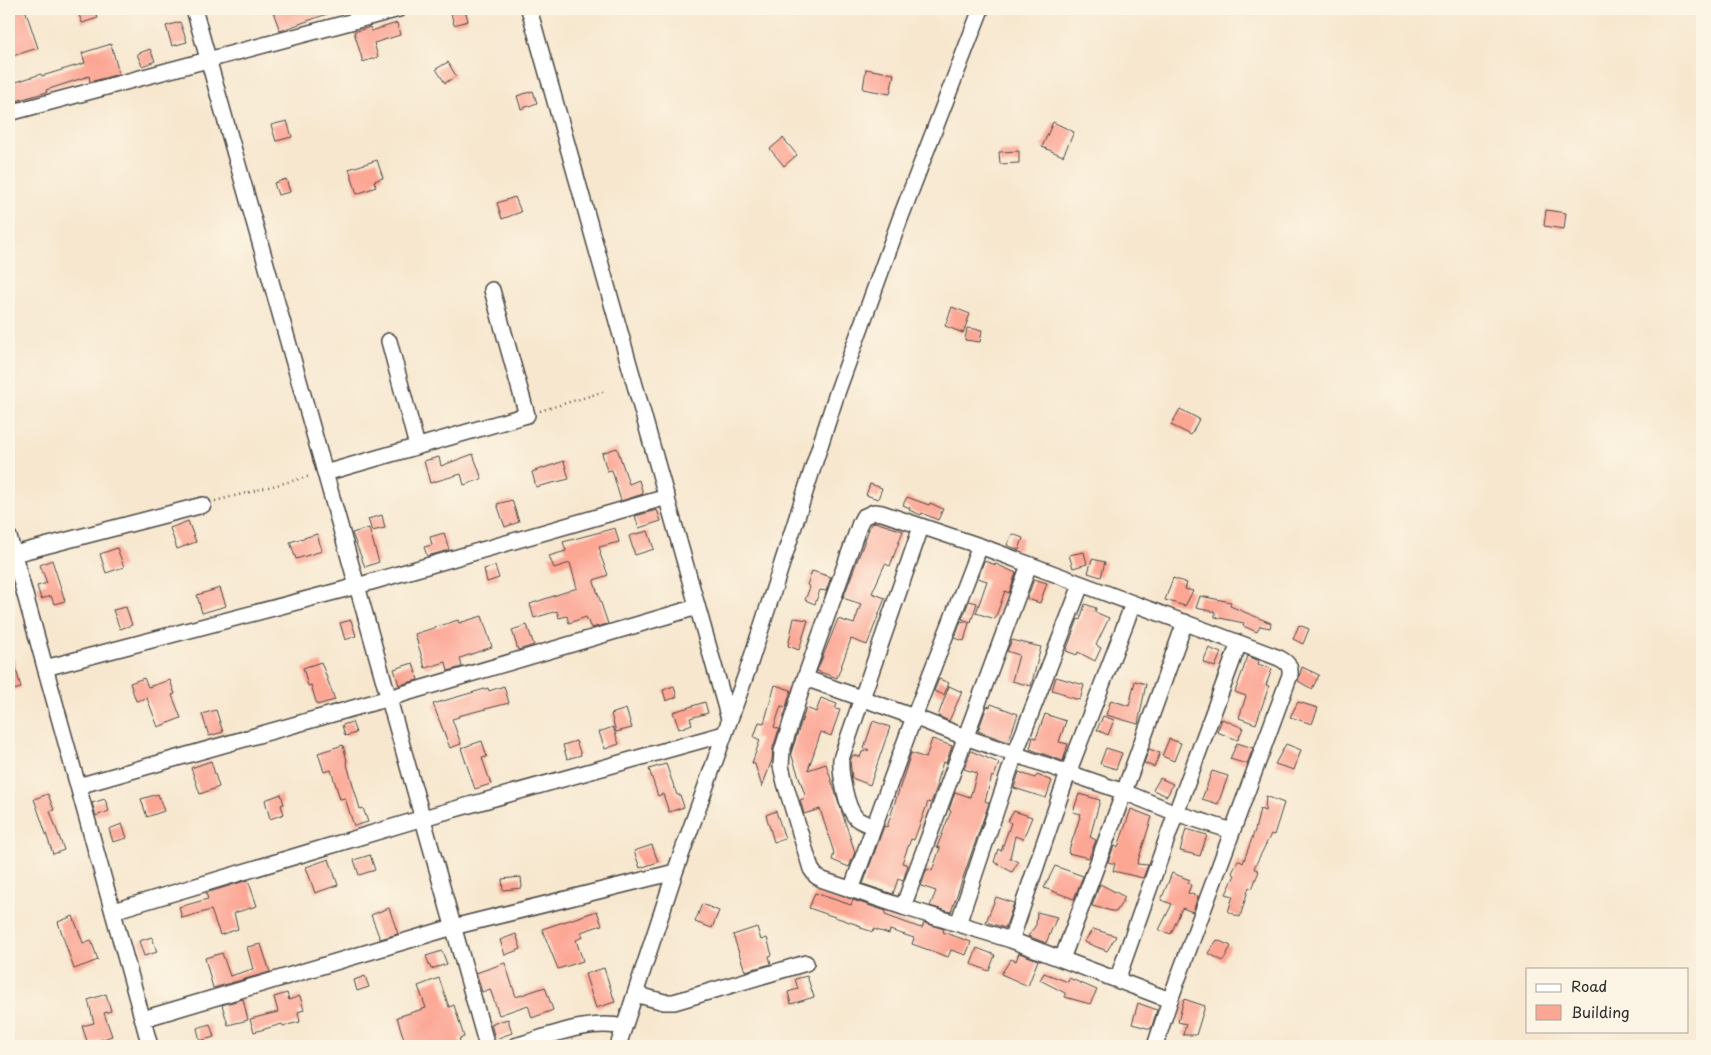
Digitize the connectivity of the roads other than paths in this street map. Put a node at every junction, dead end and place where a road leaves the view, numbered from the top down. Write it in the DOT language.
graph roads {
  1 [pos="194,9"];
  2 [pos="399,9"];
  3 [pos="529,9"];
  4 [pos="981,9"];
  5 [pos="208,60"];
  6 [pos="9,113"];
  7 [pos="492,290"];
  8 [pos="389,341"];
  9 [pos="417,446"];
  10 [pos="325,472"];
  11 [pos="667,497"];
  12 [pos="203,505"];
  13 [pos="921,527"];
  14 [pos="9,537"];
  15 [pos="980,546"];
  16 [pos="14,554"];
  17 [pos="1029,565"];
  18 [pos="1081,585"];
  19 [pos="357,586"];
  20 [pos="1132,604"];
  21 [pos="698,606"];
  22 [pos="1185,622"];
  23 [pos="1239,643"];
  24 [pos="45,668"];
  25 [pos="805,678"];
  26 [pos="389,698"];
  27 [pos="861,698"];
  28 [pos="914,717"];
  29 [pos="729,720"];
  30 [pos="724,734"];
  31 [pos="965,737"];
  32 [pos="1015,754"];
  33 [pos="1068,773"];
  34 [pos="78,786"];
  35 [pos="1124,792"];
  36 [pos="1176,813"];
  37 [pos="423,818"];
  38 [pos="874,827"];
  39 [pos="1232,831"];
  40 [pos="675,872"];
  41 [pos="851,890"];
  42 [pos="903,907"];
  43 [pos="112,911"];
  44 [pos="958,924"];
  45 [pos="453,927"];
  46 [pos="1011,940"];
  47 [pos="1062,959"];
  48 [pos="806,963"];
  49 [pos="1117,980"];
  50 [pos="635,994"];
  51 [pos="1170,1000"];
  52 [pos="143,1019"];
  53 [pos="624,1027"];
  54 [pos="150,1046"];
  55 [pos="487,1046"];
  56 [pos="515,1046"];
  57 [pos="618,1046"];
  58 [pos="1155,1046"];
  1 -- 5 [label="street"];
  2 -- 5 [label="street"];
  3 -- 11 [label="street"];
  4 -- 29 [label="street"];
  5 -- 6 [label="street"];
  5 -- 10 [label="street"];
  7 -- 9 [label="street"];
  8 -- 9 [label="street"];
  9 -- 10 [label="street"];
  10 -- 19 [label="street"];
  11 -- 19 [label="street"];
  11 -- 21 [label="street"];
  12 -- 16 [label="street"];
  13 -- 15 [label="street"];
  13 -- 25 [label="street"];
  13 -- 27 [label="street"];
  14 -- 16 [label="street"];
  15 -- 17 [label="street"];
  15 -- 28 [label="street"];
  16 -- 24 [label="street"];
  17 -- 18 [label="street"];
  17 -- 31 [label="street"];
  18 -- 20 [label="street"];
  18 -- 32 [label="street"];
  19 -- 24 [label="street"];
  19 -- 26 [label="street"];
  20 -- 22 [label="street"];
  20 -- 33 [label="street"];
  21 -- 26 [label="street"];
  21 -- 29 [label="street"];
  22 -- 23 [label="street"];
  22 -- 35 [label="street"];
  23 -- 36 [label="street"];
  23 -- 39 [label="street"];
  24 -- 34 [label="street"];
  25 -- 27 [label="street"];
  25 -- 41 [label="street"];
  26 -- 34 [label="street"];
  26 -- 37 [label="street"];
  27 -- 28 [label="street"];
  27 -- 38 [label="street"];
  28 -- 31 [label="street"];
  28 -- 38 [label="street"];
  29 -- 30 [label="street"];
  30 -- 37 [label="street"];
  30 -- 40 [label="street"];
  31 -- 32 [label="street"];
  31 -- 42 [label="street"];
  32 -- 33 [label="street"];
  32 -- 44 [label="street"];
  33 -- 35 [label="street"];
  33 -- 46 [label="street"];
  34 -- 43 [label="street"];
  35 -- 36 [label="street"];
  35 -- 47 [label="street"];
  36 -- 39 [label="street"];
  36 -- 49 [label="street"];
  37 -- 43 [label="street"];
  37 -- 45 [label="street"];
  38 -- 41 [label="street"];
  39 -- 51 [label="street"];
  40 -- 45 [label="street"];
  40 -- 50 [label="street"];
  41 -- 42 [label="street"];
  42 -- 44 [label="street"];
  43 -- 52 [label="street"];
  44 -- 46 [label="street"];
  45 -- 52 [label="street"];
  45 -- 55 [label="street"];
  46 -- 47 [label="street"];
  47 -- 49 [label="street"];
  48 -- 50 [label="street"];
  49 -- 51 [label="street"];
  50 -- 53 [label="street"];
  51 -- 58 [label="street"];
  52 -- 54 [label="street"];
  53 -- 56 [label="street"];
  53 -- 57 [label="street"];
}
